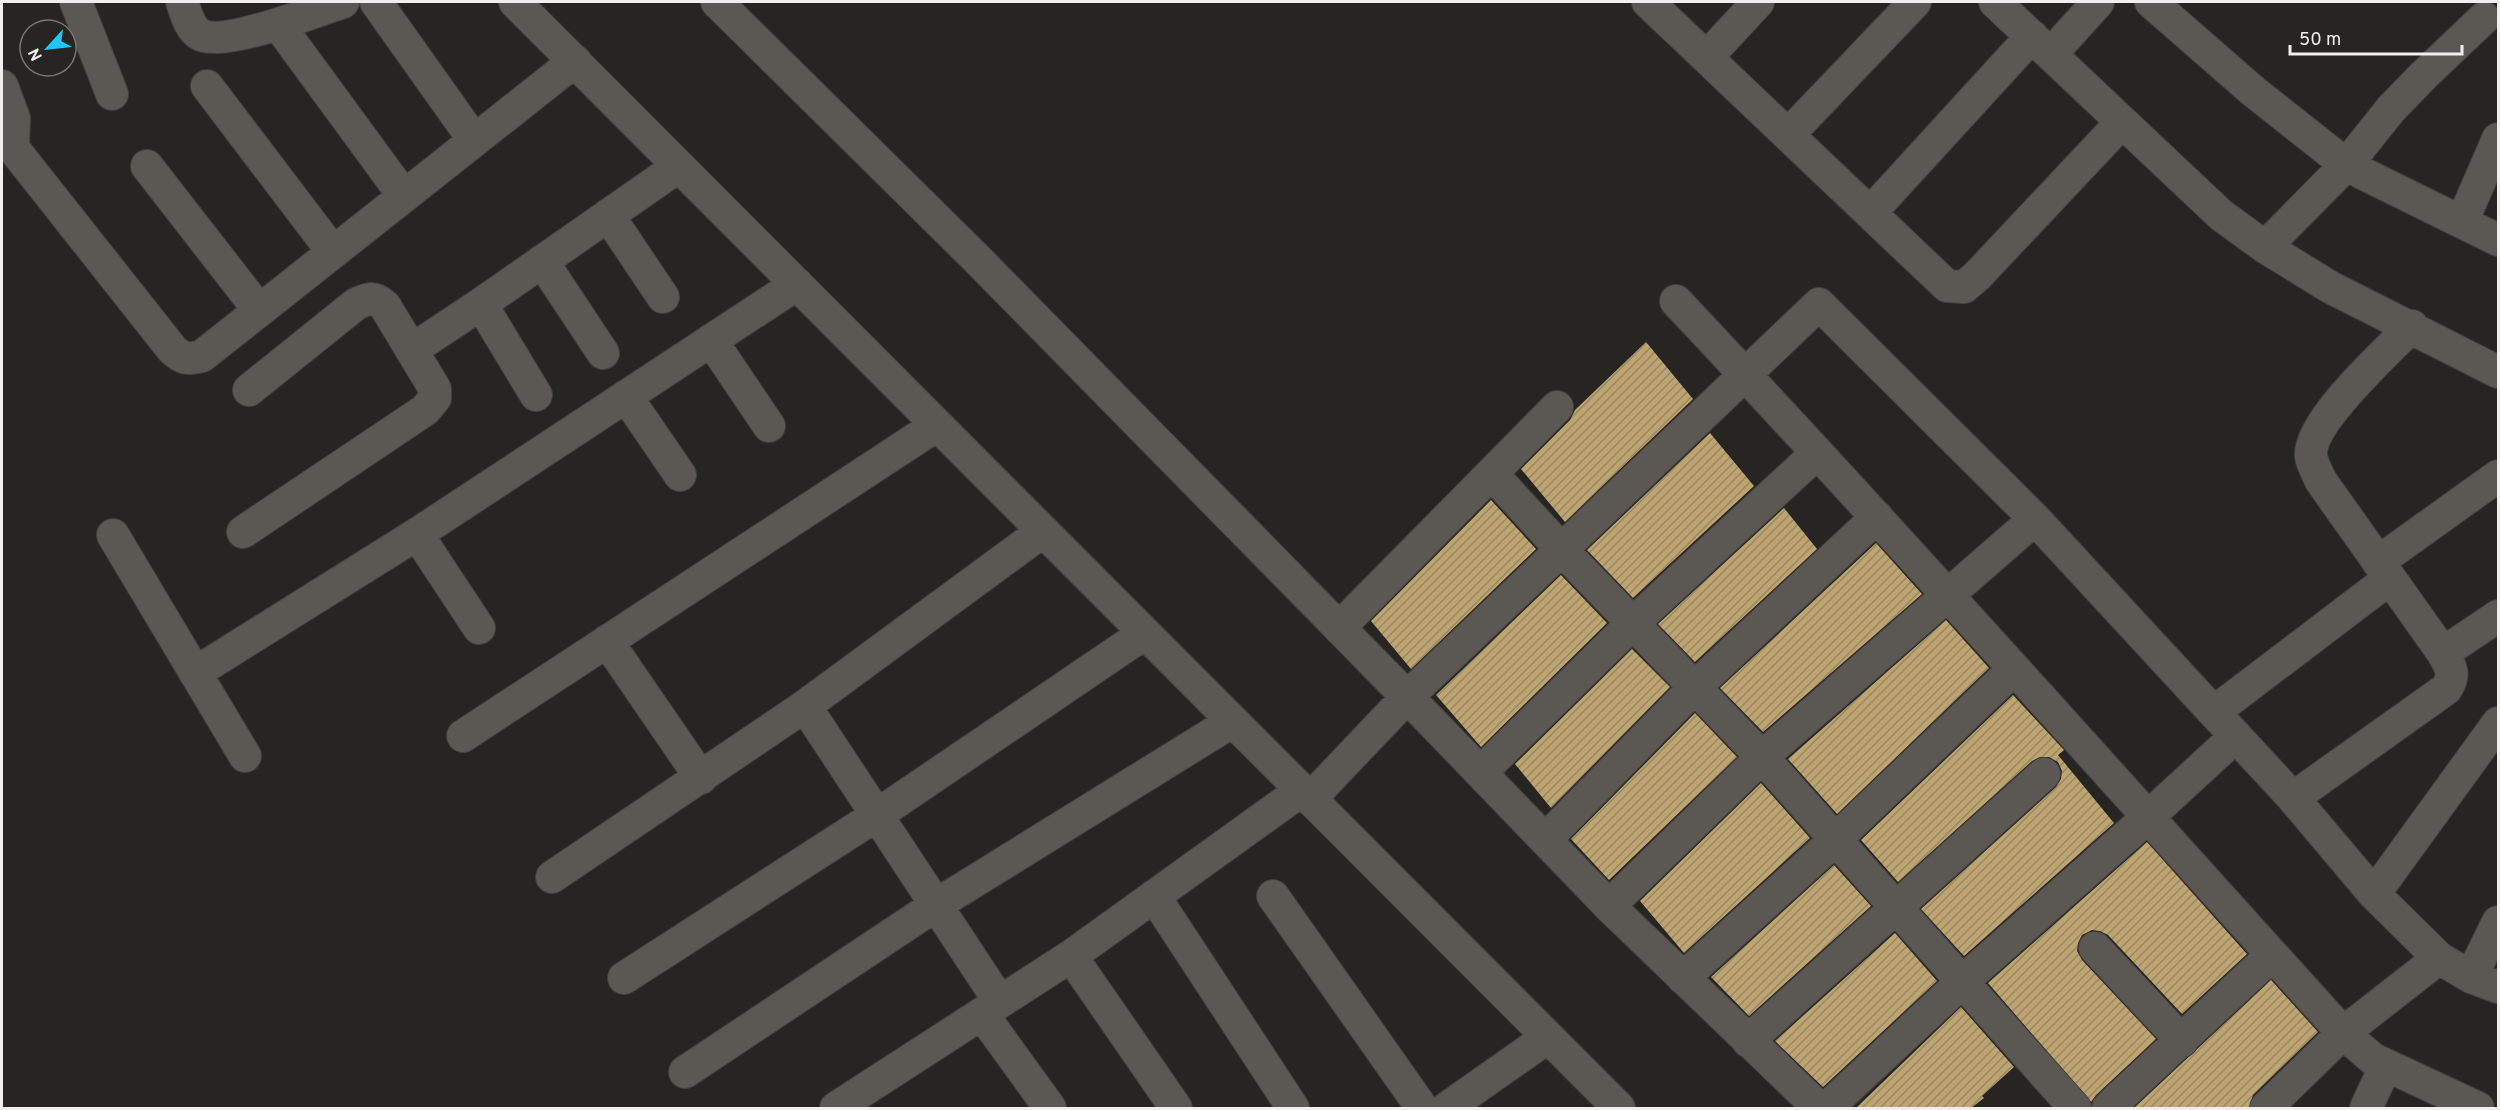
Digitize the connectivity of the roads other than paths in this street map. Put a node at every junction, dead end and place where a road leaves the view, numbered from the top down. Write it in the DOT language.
graph roads {
  1 [pos="76,2"];
  2 [pos="182,2"];
  3 [pos="343,2"];
  4 [pos="376,2"];
  5 [pos="515,2"];
  6 [pos="717,2"];
  7 [pos="1648,2"];
  8 [pos="1758,2"];
  9 [pos="1915,2"];
  10 [pos="1995,2"];
  11 [pos="2098,2"];
  12 [pos="2151,2"];
  13 [pos="2484,18"];
  14 [pos="278,24"];
  15 [pos="2042,45"];
  16 [pos="1707,57"];
  17 [pos="575,61"];
  18 [pos="2,86"];
  19 [pos="207,86"];
  20 [pos="112,94"];
  21 [pos="2122,122"];
  22 [pos="1788,135"];
  23 [pos="2499,139"];
  24 [pos="474,140"];
  25 [pos="2347,164"];
  26 [pos="147,166"];
  27 [pos="679,166"];
  28 [pos="404,196"];
  29 [pos="1870,213"];
  30 [pos="608,215"];
  31 [pos="2462,222"];
  32 [pos="2499,240"];
  33 [pos="2265,248"];
  34 [pos="333,252"];
  35 [pos="542,261"];
  36 [pos="797,284"];
  37 [pos="663,297"];
  38 [pos="1676,301"];
  39 [pos="481,304"];
  40 [pos="259,310"];
  41 [pos="2412,327"];
  42 [pos="711,340"];
  43 [pos="413,349"];
  44 [pos="603,353"];
  45 [pos="2499,372"];
  46 [pos="1746,375"];
  47 [pos="249,390"];
  48 [pos="536,395"];
  49 [pos="626,396"];
  50 [pos="1557,407"];
  51 [pos="937,425"];
  52 [pos="769,426"];
  53 [pos="1816,453"];
  54 [pos="1492,474"];
  55 [pos="680,475"];
  56 [pos="2499,476"];
  57 [pos="1877,517"];
  58 [pos="2035,519"];
  59 [pos="1043,531"];
  60 [pos="243,532"];
  61 [pos="417,534"];
  62 [pos="113,535"];
  63 [pos="1562,550"];
  64 [pos="2384,571"];
  65 [pos="1947,597"];
  66 [pos="2499,616"];
  67 [pos="1633,623"];
  68 [pos="479,627"];
  69 [pos="1339,628"];
  70 [pos="1145,633"];
  71 [pos="607,641"];
  72 [pos="2443,653"];
  73 [pos="2013,670"];
  74 [pos="195,673"];
  75 [pos="1695,687"];
  76 [pos="1407,698"];
  77 [pos="805,706"];
  78 [pos="2214,712"];
  79 [pos="1233,721"];
  80 [pos="2499,723"];
  81 [pos="463,736"];
  82 [pos="2236,736"];
  83 [pos="245,756"];
  84 [pos="1762,757"];
  85 [pos="1480,772"];
  86 [pos="2044,774"];
  87 [pos="701,778"];
  88 [pos="1306,794"];
  89 [pos="2293,798"];
  90 [pos="877,815"];
  91 [pos="2147,818"];
  92 [pos="1546,839"];
  93 [pos="1835,840"];
  94 [pos="552,877"];
  95 [pos="2374,894"];
  96 [pos="1154,896"];
  97 [pos="1272,896"];
  98 [pos="936,905"];
  99 [pos="1609,906"];
  100 [pos="1896,908"];
  101 [pos="2499,922"];
  102 [pos="2095,948"];
  103 [pos="2272,955"];
  104 [pos="1071,956"];
  105 [pos="2439,958"];
  106 [pos="624,978"];
  107 [pos="1683,978"];
  108 [pos="1962,982"];
  109 [pos="2485,982"];
  110 [pos="991,1008"];
  111 [pos="2343,1033"];
  112 [pos="1548,1037"];
  113 [pos="1748,1041"];
  114 [pos="2182,1041"];
  115 [pos="2386,1065"];
  116 [pos="685,1072"];
  117 [pos="2466,1106"];
  118 [pos="836,1108"];
  119 [pos="1050,1108"];
  120 [pos="1176,1108"];
  121 [pos="1293,1108"];
  122 [pos="1422,1108"];
  123 [pos="1447,1108"];
  124 [pos="1619,1108"];
  125 [pos="1819,1108"];
  126 [pos="1827,1108"];
  127 [pos="2075,1108"];
  128 [pos="2108,1108"];
  129 [pos="2266,1108"];
  130 [pos="2366,1108"];
  1 -- 20 [label="street"];
  2 -- 14 [label="street"];
  3 -- 14 [label="street"];
  4 -- 24 [label="street"];
  5 -- 17 [label="street"];
  6 -- 69 [label="street"];
  7 -- 16 [label="street"];
  8 -- 16 [label="street"];
  9 -- 22 [label="street"];
  10 -- 15 [label="street"];
  11 -- 15 [label="street"];
  12 -- 25 [label="street"];
  13 -- 25 [label="street"];
  14 -- 28 [label="street"];
  15 -- 21 [label="street"];
  15 -- 29 [label="street"];
  16 -- 22 [label="street"];
  17 -- 24 [label="street"];
  17 -- 27 [label="street"];
  18 -- 40 [label="street"];
  19 -- 34 [label="street"];
  21 -- 29 [label="street"];
  21 -- 33 [label="street"];
  22 -- 29 [label="street"];
  23 -- 31 [label="street"];
  24 -- 28 [label="street"];
  25 -- 31 [label="street"];
  25 -- 33 [label="street"];
  26 -- 40 [label="street"];
  27 -- 30 [label="street"];
  27 -- 36 [label="street"];
  28 -- 34 [label="street"];
  30 -- 35 [label="street"];
  30 -- 37 [label="street"];
  31 -- 32 [label="street"];
  33 -- 41 [label="street"];
  34 -- 40 [label="street"];
  35 -- 39 [label="street"];
  35 -- 44 [label="street"];
  36 -- 42 [label="street"];
  36 -- 51 [label="street"];
  38 -- 46 [label="street"];
  39 -- 43 [label="street"];
  39 -- 48 [label="street"];
  41 -- 45 [label="street"];
  41 -- 64 [label="street"];
  42 -- 49 [label="street"];
  42 -- 52 [label="street"];
  43 -- 47 [label="street"];
  43 -- 60 [label="street"];
  46 -- 53 [label="street"];
  46 -- 58 [label="street"];
  46 -- 63 [label="street"];
  49 -- 55 [label="street"];
  49 -- 61 [label="street"];
  50 -- 54 [label="street"];
  51 -- 59 [label="street"];
  51 -- 71 [label="street"];
  53 -- 57 [label="street"];
  53 -- 67 [label="street"];
  54 -- 63 [label="street"];
  54 -- 69 [label="street"];
  56 -- 64 [label="street"];
  57 -- 65 [label="street"];
  57 -- 75 [label="street"];
  58 -- 65 [label="street"];
  58 -- 78 [label="street"];
  59 -- 70 [label="street"];
  59 -- 77 [label="street"];
  61 -- 68 [label="street"];
  61 -- 74 [label="street"];
  62 -- 74 [label="street"];
  63 -- 67 [label="street"];
  63 -- 76 [label="street"];
  64 -- 72 [label="street"];
  64 -- 78 [label="street"];
  65 -- 73 [label="street"];
  65 -- 84 [label="street"];
  66 -- 72 [label="street"];
  67 -- 75 [label="street"];
  67 -- 85 [label="street"];
  69 -- 76 [label="street"];
  70 -- 79 [label="street"];
  70 -- 90 [label="street"];
  71 -- 81 [label="street"];
  71 -- 87 [label="street"];
  72 -- 89 [label="street"];
  73 -- 91 [label="street"];
  73 -- 93 [label="street"];
  74 -- 83 [label="street"];
  75 -- 84 [label="street"];
  75 -- 92 [label="street"];
  76 -- 85 [label="street"];
  76 -- 88 [label="street"];
  77 -- 87 [label="street"];
  77 -- 90 [label="street"];
  78 -- 82 [label="street"];
  79 -- 88 [label="street"];
  79 -- 98 [label="street"];
  80 -- 95 [label="street"];
  82 -- 89 [label="street"];
  82 -- 91 [label="street"];
  84 -- 93 [label="street"];
  84 -- 99 [label="street"];
  85 -- 92 [label="street"];
  86 -- 100 [label="street"];
  87 -- 94 [label="street"];
  88 -- 96 [label="street"];
  88 -- 112 [label="street"];
  89 -- 95 [label="street"];
  90 -- 98 [label="street"];
  90 -- 106 [label="street"];
  91 -- 103 [label="street"];
  91 -- 108 [label="street"];
  92 -- 99 [label="street"];
  93 -- 100 [label="street"];
  93 -- 107 [label="street"];
  95 -- 105 [label="street"];
  96 -- 104 [label="street"];
  96 -- 121 [label="street"];
  97 -- 122 [label="street"];
  98 -- 110 [label="street"];
  98 -- 116 [label="street"];
  99 -- 107 [label="street"];
  100 -- 108 [label="street"];
  100 -- 113 [label="street"];
  101 -- 109 [label="street"];
  102 -- 114 [label="street"];
  103 -- 111 [label="street"];
  103 -- 114 [label="street"];
  104 -- 110 [label="street"];
  104 -- 120 [label="street"];
  105 -- 109 [label="street"];
  105 -- 111 [label="street"];
  107 -- 113 [label="street"];
  108 -- 126 [label="street"];
  108 -- 127 [label="street"];
  110 -- 118 [label="street"];
  110 -- 119 [label="street"];
  111 -- 115 [label="street"];
  111 -- 129 [label="street"];
  112 -- 123 [label="street"];
  112 -- 124 [label="street"];
  113 -- 125 [label="street"];
  114 -- 128 [label="street"];
  115 -- 117 [label="street"];
  115 -- 130 [label="street"];
}
